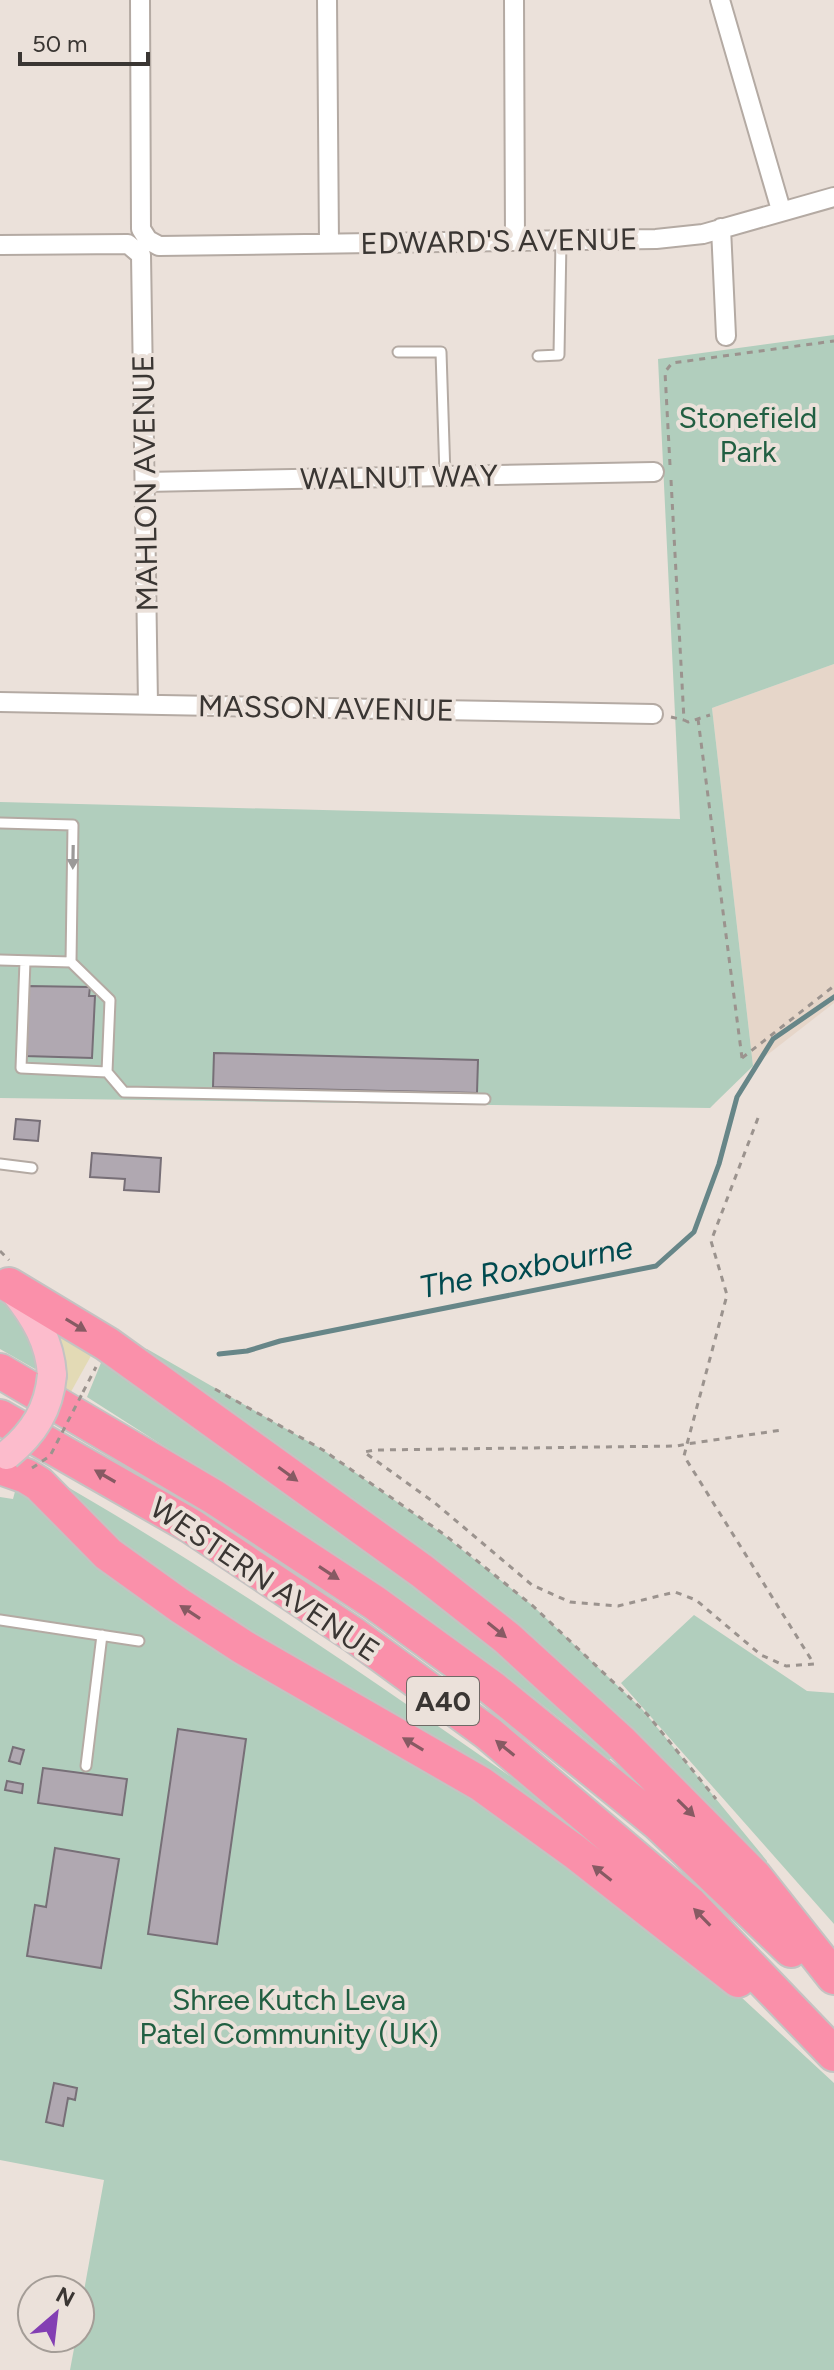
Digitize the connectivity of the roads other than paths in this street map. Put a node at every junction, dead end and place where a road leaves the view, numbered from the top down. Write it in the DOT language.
graph roads {
  1 [pos="140,0"];
  2 [pos="327,0"];
  3 [pos="514,0"];
  4 [pos="720,0"];
  5 [pos="832,202"];
  6 [pos="781,210"];
  7 [pos="721,228"];
  8 [pos="561,240"];
  9 [pos="515,241"];
  10 [pos="329,243"];
  11 [pos="0,245"];
  12 [pos="147,250"];
  13 [pos="726,336"];
  14 [pos="398,352"];
  15 [pos="538,356"];
  16 [pos="654,472"];
  17 [pos="445,476"];
  18 [pos="145,482"];
  19 [pos="0,702"];
  20 [pos="148,704"];
  21 [pos="661,712"];
  22 [pos="0,823"];
  23 [pos="0,960"];
  24 [pos="25,961"];
  25 [pos="71,962"];
  26 [pos="107,1072"];
  27 [pos="485,1099"];
  28 [pos="0,1164"];
  29 [pos="32,1168"];
  30 [pos="4,1281"];
  31 [pos="0,1371"];
  32 [pos="0,1417"];
  33 [pos="10,1462"];
  34 [pos="0,1620"];
  35 [pos="102,1635"];
  36 [pos="139,1641"];
  37 [pos="86,1766"];
  38 [pos="834,1977"];
  39 [pos="834,1995"];
  40 [pos="834,2054"];
  41 [pos="834,2065"];
  1 -- 12 [label="street, MAHLON AVENUE"];
  2 -- 10 [label="street"];
  3 -- 9 [label="street"];
  4 -- 6 [label="street"];
  5 -- 6 [label="street, EDWARD'S AVENUE"];
  6 -- 7 [label="street, EDWARD'S AVENUE"];
  7 -- 8 [label="street, EDWARD'S AVENUE"];
  7 -- 13 [label="street"];
  8 -- 9 [label="street, EDWARD'S AVENUE"];
  8 -- 15 [label="lane"];
  9 -- 10 [label="street, EDWARD'S AVENUE"];
  10 -- 12 [label="street, EDWARD'S AVENUE"];
  11 -- 12 [label="street, EDWARD'S AVENUE"];
  12 -- 18 [label="street, MAHLON AVENUE"];
  14 -- 17 [label="lane"];
  16 -- 17 [label="street, WALNUT WAY"];
  17 -- 18 [label="street, WALNUT WAY"];
  18 -- 20 [label="street, MAHLON AVENUE"];
  19 -- 20 [label="street, MASSON AVENUE"];
  20 -- 21 [label="street, MASSON AVENUE"];
  22 -- 25 [label="lane, one-way"];
  23 -- 24 [label="lane"];
  24 -- 25 [label="lane"];
  24 -- 26 [label="lane"];
  25 -- 26 [label="lane"];
  26 -- 27 [label="lane"];
  28 -- 29 [label="lane"];
  30 -- 33 [label="main road, bridge"];
  30 -- 38 [label="highway, one-way"];
  31 -- 39 [label="highway, WESTERN AVENUE / A40, one-way"];
  40 -- 32 [label="highway, WESTERN AVENUE / A40, one-way"];
  41 -- 33 [label="highway, one-way"];
  34 -- 35 [label="lane"];
  35 -- 36 [label="lane"];
  35 -- 37 [label="lane"];
}
